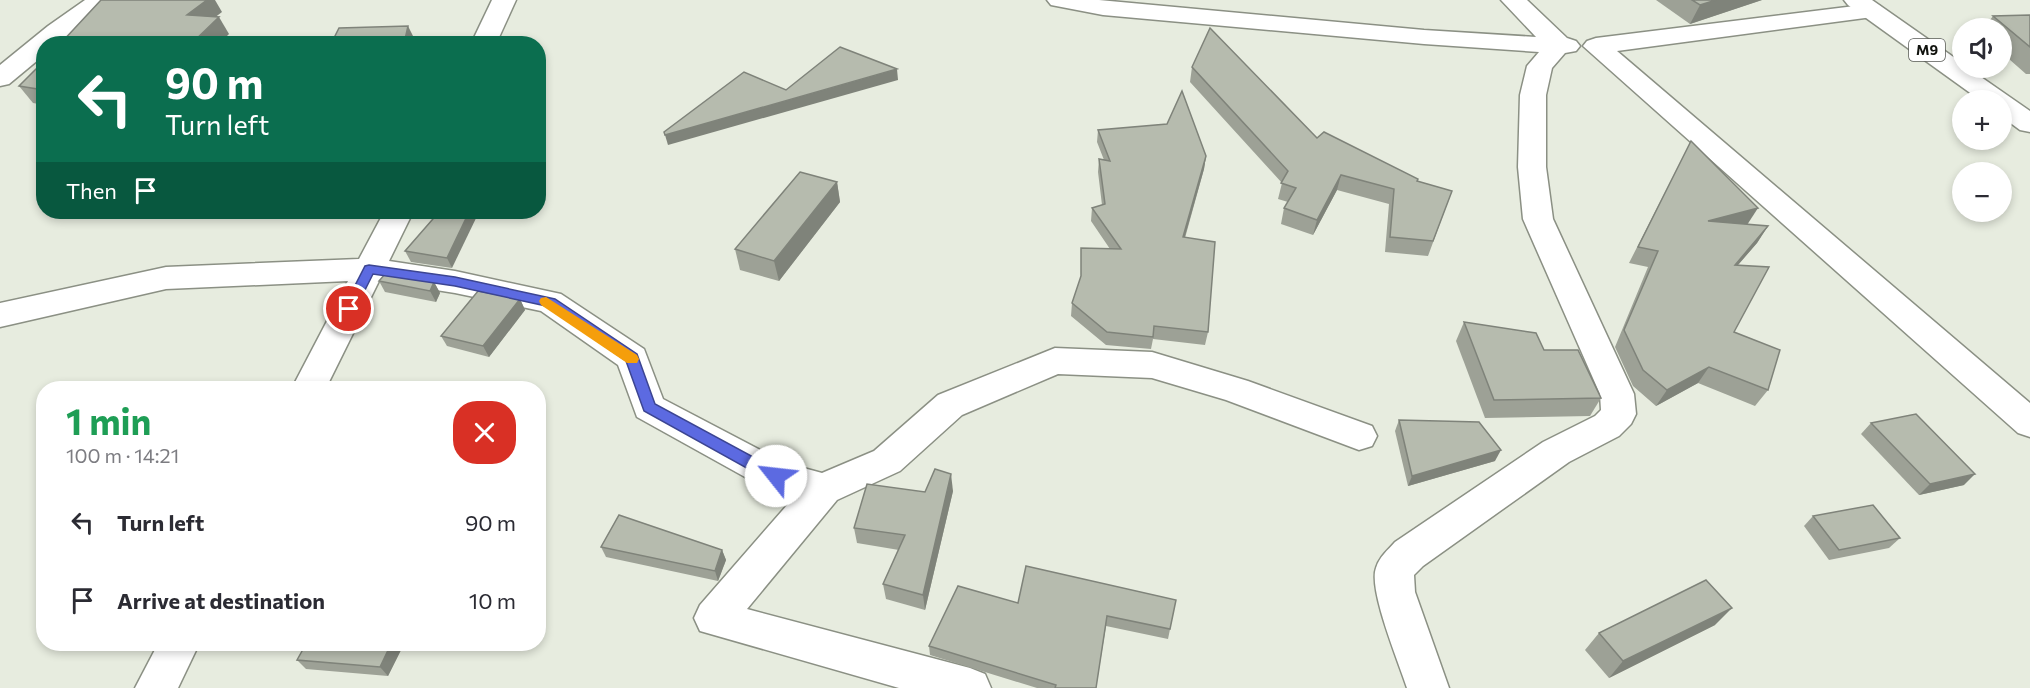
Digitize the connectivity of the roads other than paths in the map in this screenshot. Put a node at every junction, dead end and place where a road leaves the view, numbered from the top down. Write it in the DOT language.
graph roads {
  1 [pos="101,0"];
  2 [pos="504,0"];
  3 [pos="1059,0"];
  4 [pos="1513,0"];
  5 [pos="1863,5"];
  6 [pos="51,36"];
  7 [pos="487,36"];
  8 [pos="1559,45"];
  9 [pos="1596,46"];
  10 [pos="36,48"];
  11 [pos="0,78"];
  12 [pos="1982,90"];
  13 [pos="2012,111"];
  14 [pos="2030,124"];
  15 [pos="394,219"];
  16 [pos="369,269"];
  17 [pos="0,315"];
  18 [pos="313,381"];
  19 [pos="2030,423"];
  20 [pos="1359,436"];
  21 [pos="824,489"];
  22 [pos="175,651"];
  23 [pos="156,688"];
  24 [pos="970,688"];
  25 [pos="1428,688"];
  1 -- 6 [label="street"];
  2 -- 7 [label="street"];
  3 -- 8 [label="street"];
  4 -- 8 [label="street"];
  5 -- 9 [label="street"];
  5 -- 12 [label="street, M9"];
  8 -- 9 [label="street"];
  8 -- 25 [label="street"];
  9 -- 19 [label="street"];
  10 -- 11 [label="street"];
  13 -- 14 [label="street, M9"];
  15 -- 16 [label="street"];
  16 -- 17 [label="street"];
  16 -- 18 [label="street"];
  16 -- 21 [label="street"];
  20 -- 21 [label="street"];
  21 -- 24 [label="street"];
  22 -- 23 [label="street"];
}
